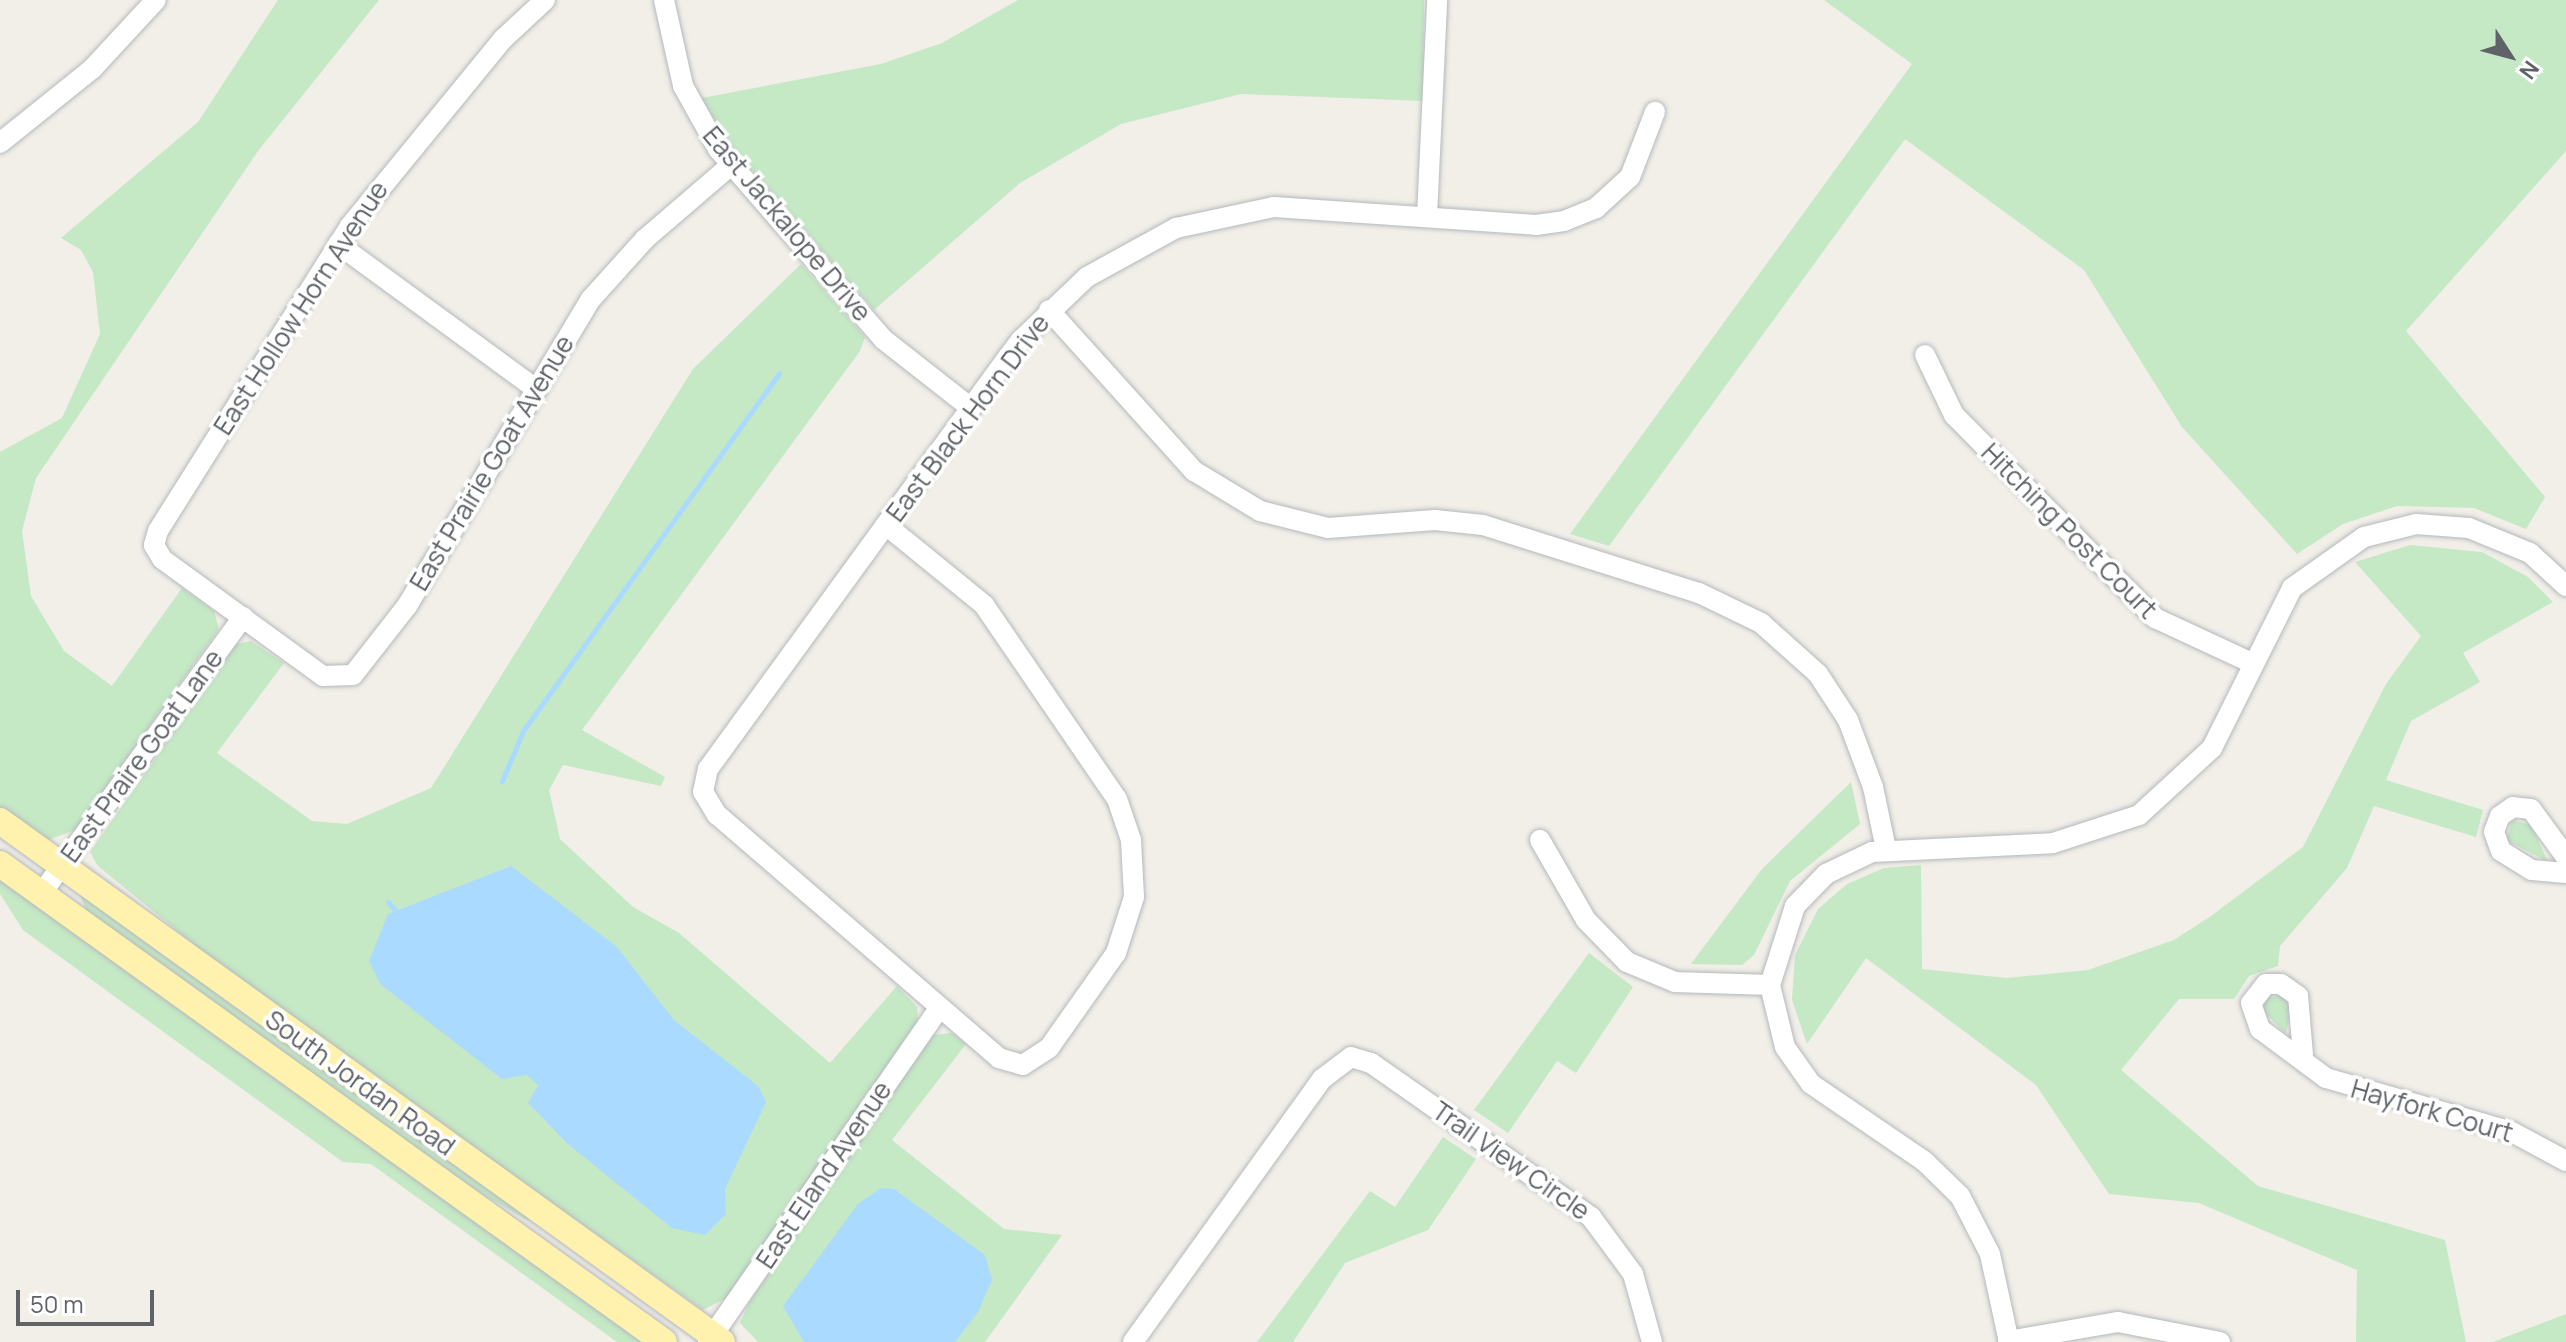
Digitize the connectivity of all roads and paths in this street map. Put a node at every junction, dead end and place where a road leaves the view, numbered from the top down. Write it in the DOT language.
graph roads {
  1 [pos="156,0"];
  2 [pos="545,0"];
  3 [pos="664,0"];
  4 [pos="1437,0"];
  5 [pos="1655,112"];
  6 [pos="0,143"];
  7 [pos="730,166"];
  8 [pos="1427,216"];
  9 [pos="338,244"];
  10 [pos="1049,310"];
  11 [pos="1925,355"];
  12 [pos="536,389"];
  13 [pos="971,408"];
  14 [pos="886,525"];
  15 [pos="2566,586"];
  16 [pos="243,617"];
  17 [pos="2252,663"];
  18 [pos="0,821"];
  19 [pos="1540,840"];
  20 [pos="1886,849"];
  21 [pos="2566,857"];
  22 [pos="0,864"];
  23 [pos="62,865"];
  24 [pos="2566,873"];
  25 [pos="41,894"];
  26 [pos="1770,985"];
  27 [pos="940,1007"];
  28 [pos="2303,1055"];
  29 [pos="2566,1161"];
  30 [pos="2163,1337"];
  31 [pos="714,1340"];
  32 [pos="2009,1341"];
  33 [pos="664,1342"];
  34 [pos="1133,1342"];
  35 [pos="1652,1342"];
  36 [pos="2220,1342"];
  1 -- 6 [label="street"];
  2 -- 9 [label="street, East Hollow Horn Avenue"];
  3 -- 7 [label="street, East Jackalope Drive"];
  4 -- 8 [label="street"];
  5 -- 8 [label="street, East Black Horn Drive"];
  7 -- 12 [label="street, East Prairie Goat Avenue"];
  7 -- 13 [label="street, East Jackalope Drive"];
  8 -- 10 [label="street, East Black Horn Drive"];
  9 -- 12 [label="street"];
  9 -- 16 [label="street, East Hollow Horn Avenue"];
  10 -- 13 [label="street, East Black Horn Drive"];
  10 -- 20 [label="street"];
  11 -- 17 [label="street, Hitching Post Court"];
  12 -- 16 [label="street, East Prairie Goat Avenue"];
  13 -- 14 [label="street, East Black Horn Drive"];
  14 -- 27 [label="street, East Black Horn Drive"];
  14 -- 27 [label="street, East Black Horn Drive"];
  15 -- 17 [label="street"];
  16 -- 23 [label="street, East Praire Goat Lane"];
  17 -- 20 [label="street"];
  18 -- 23 [label="main road, South Jordan Road"];
  19 -- 26 [label="street"];
  20 -- 26 [label="street"];
  21 -- 24 [label="street"];
  22 -- 25 [label="main road, South Jordan Road"];
  23 -- 25 [label="street, East Praire Goat Lane"];
  23 -- 31 [label="main road, South Jordan Road"];
  25 -- 33 [label="main road, South Jordan Road"];
  26 -- 32 [label="street"];
  27 -- 31 [label="street, East Eland Avenue"];
  28 -- 29 [label="street, Hayfork Court"];
  30 -- 32 [label="street"];
  30 -- 36 [label="street"];
  34 -- 35 [label="street, Trail View Circle"];
}
